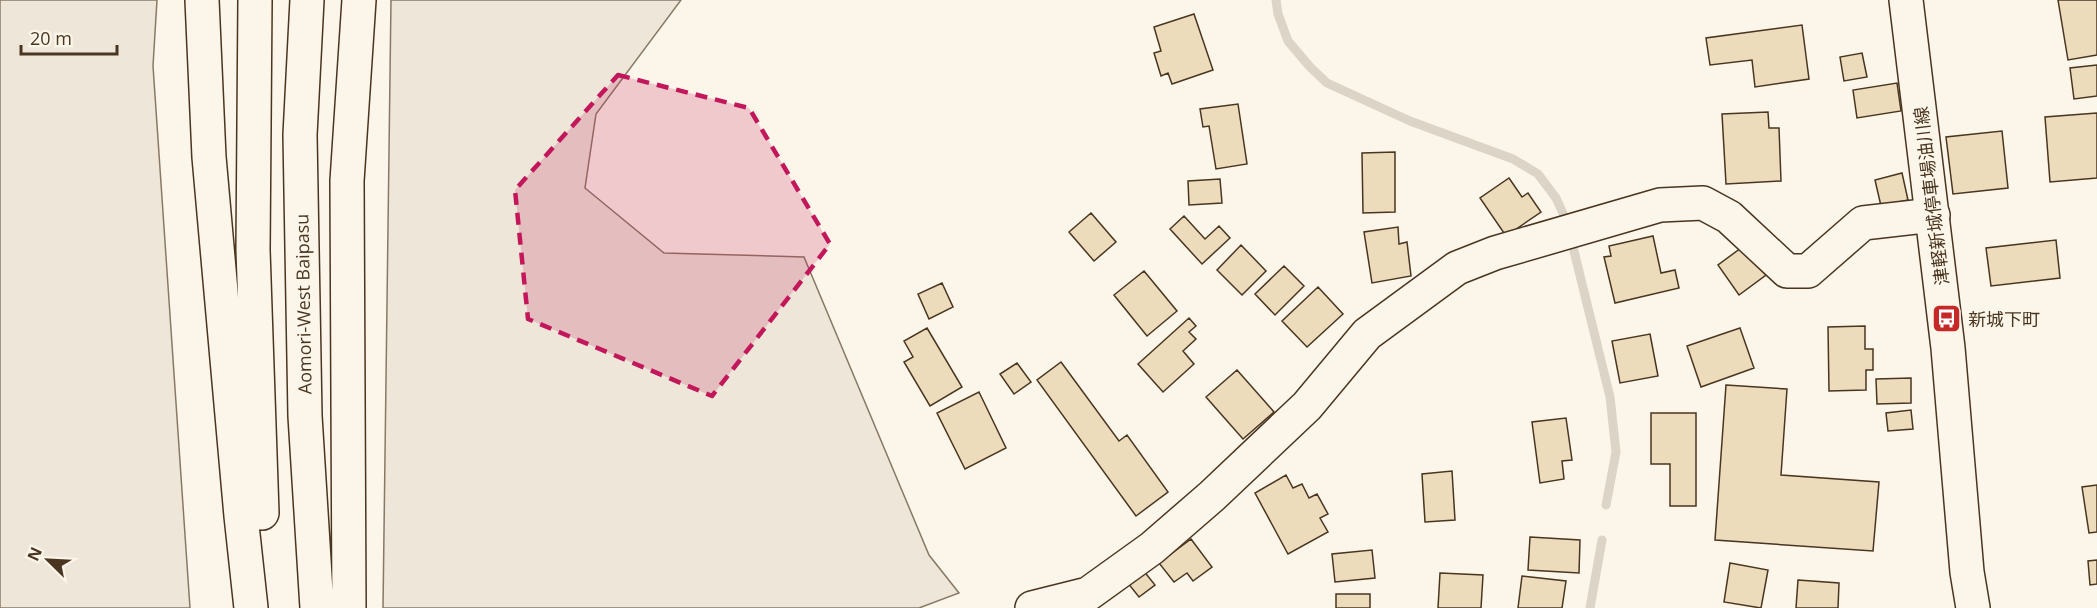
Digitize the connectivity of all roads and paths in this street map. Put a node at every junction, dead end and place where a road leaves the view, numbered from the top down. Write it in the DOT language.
graph roads {
  1 [pos="202,0"];
  2 [pos="255,0"];
  3 [pos="307,0"];
  4 [pos="360,0"];
  5 [pos="1906,0"];
  6 [pos="1934,215"];
  7 [pos="251,608"];
  8 [pos="265,608"];
  9 [pos="317,608"];
  10 [pos="349,608"];
  11 [pos="1032,608"];
  12 [pos="1973,608"];
  1 -- 7 [label="main road"];
  2 -- 8 [label="main road"];
  3 -- 9 [label="main road, Aomori-West Baipasu"];
  4 -- 10 [label="main road"];
  5 -- 6 [label="main road, 津軽新城停車場油川線"];
  6 -- 11 [label="main road"];
  6 -- 12 [label="main road, 津軽新城停車場油川線"];
}
